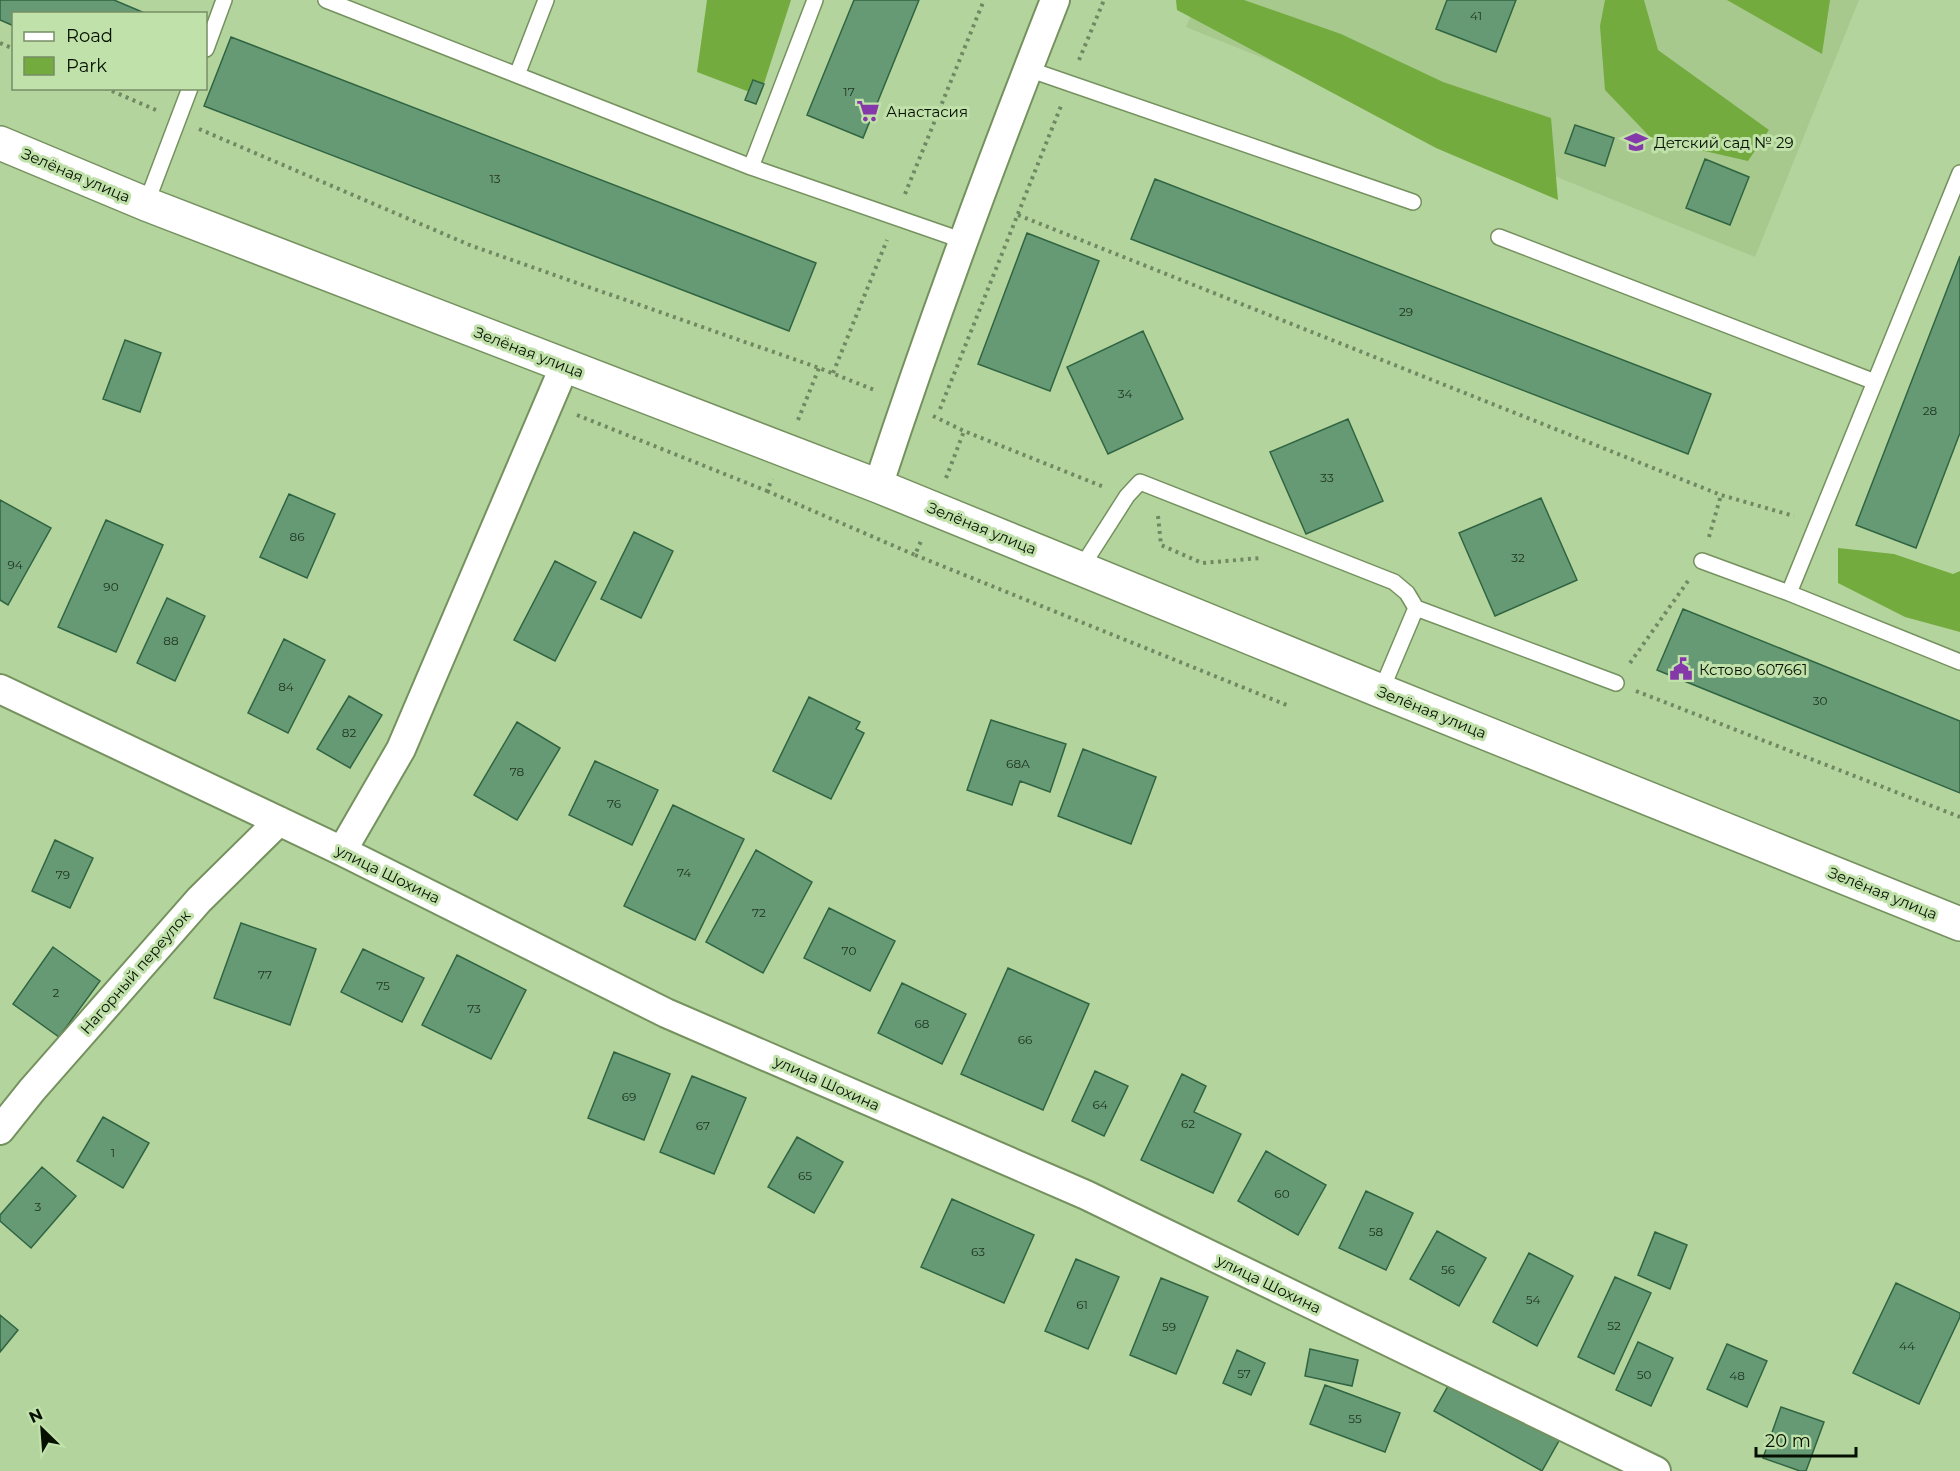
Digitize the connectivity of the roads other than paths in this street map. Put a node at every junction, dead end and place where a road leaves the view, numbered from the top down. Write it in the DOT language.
graph roads {
  1 [pos="224,0"];
  2 [pos="326,0"];
  3 [pos="546,0"];
  4 [pos="815,0"];
  5 [pos="1055,0"];
  6 [pos="207,46"];
  7 [pos="1028,69"];
  8 [pos="517,75"];
  9 [pos="189,90"];
  10 [pos="0,143"];
  11 [pos="751,167"];
  12 [pos="1960,173"];
  13 [pos="1413,202"];
  14 [pos="146,204"];
  15 [pos="1499,237"];
  16 [pos="964,241"];
  17 [pos="565,365"];
  18 [pos="1875,382"];
  19 [pos="878,486"];
  20 [pos="1702,561"];
  21 [pos="1081,568"];
  22 [pos="1789,593"];
  23 [pos="1416,608"];
  24 [pos="1960,662"];
  25 [pos="1616,683"];
  26 [pos="0,688"];
  27 [pos="1381,691"];
  28 [pos="279,821"];
  29 [pos="342,851"];
  30 [pos="1960,924"];
  31 [pos="0,1130"];
  32 [pos="1656,1471"];
  1 -- 6 [label="lane"];
  2 -- 8 [label="lane"];
  3 -- 8 [label="lane"];
  4 -- 11 [label="lane"];
  5 -- 7 [label="street"];
  7 -- 13 [label="lane"];
  7 -- 16 [label="street"];
  8 -- 11 [label="lane"];
  9 -- 14 [label="lane"];
  10 -- 14 [label="main road, Зелёная улица"];
  11 -- 16 [label="lane"];
  12 -- 18 [label="lane"];
  14 -- 17 [label="main road, Зелёная улица"];
  15 -- 18 [label="lane"];
  16 -- 19 [label="street"];
  17 -- 19 [label="main road, Зелёная улица"];
  17 -- 29 [label="street"];
  18 -- 22 [label="lane"];
  19 -- 21 [label="main road, Зелёная улица"];
  20 -- 22 [label="lane"];
  21 -- 23 [label="lane"];
  21 -- 27 [label="main road, Зелёная улица"];
  22 -- 24 [label="lane"];
  23 -- 25 [label="lane"];
  23 -- 27 [label="lane"];
  26 -- 28 [label="street, улица Шохина"];
  27 -- 30 [label="main road, Зелёная улица"];
  28 -- 29 [label="street, улица Шохина"];
  28 -- 31 [label="street, Нагорный переулок"];
  29 -- 32 [label="street, улица Шохина"];
}
